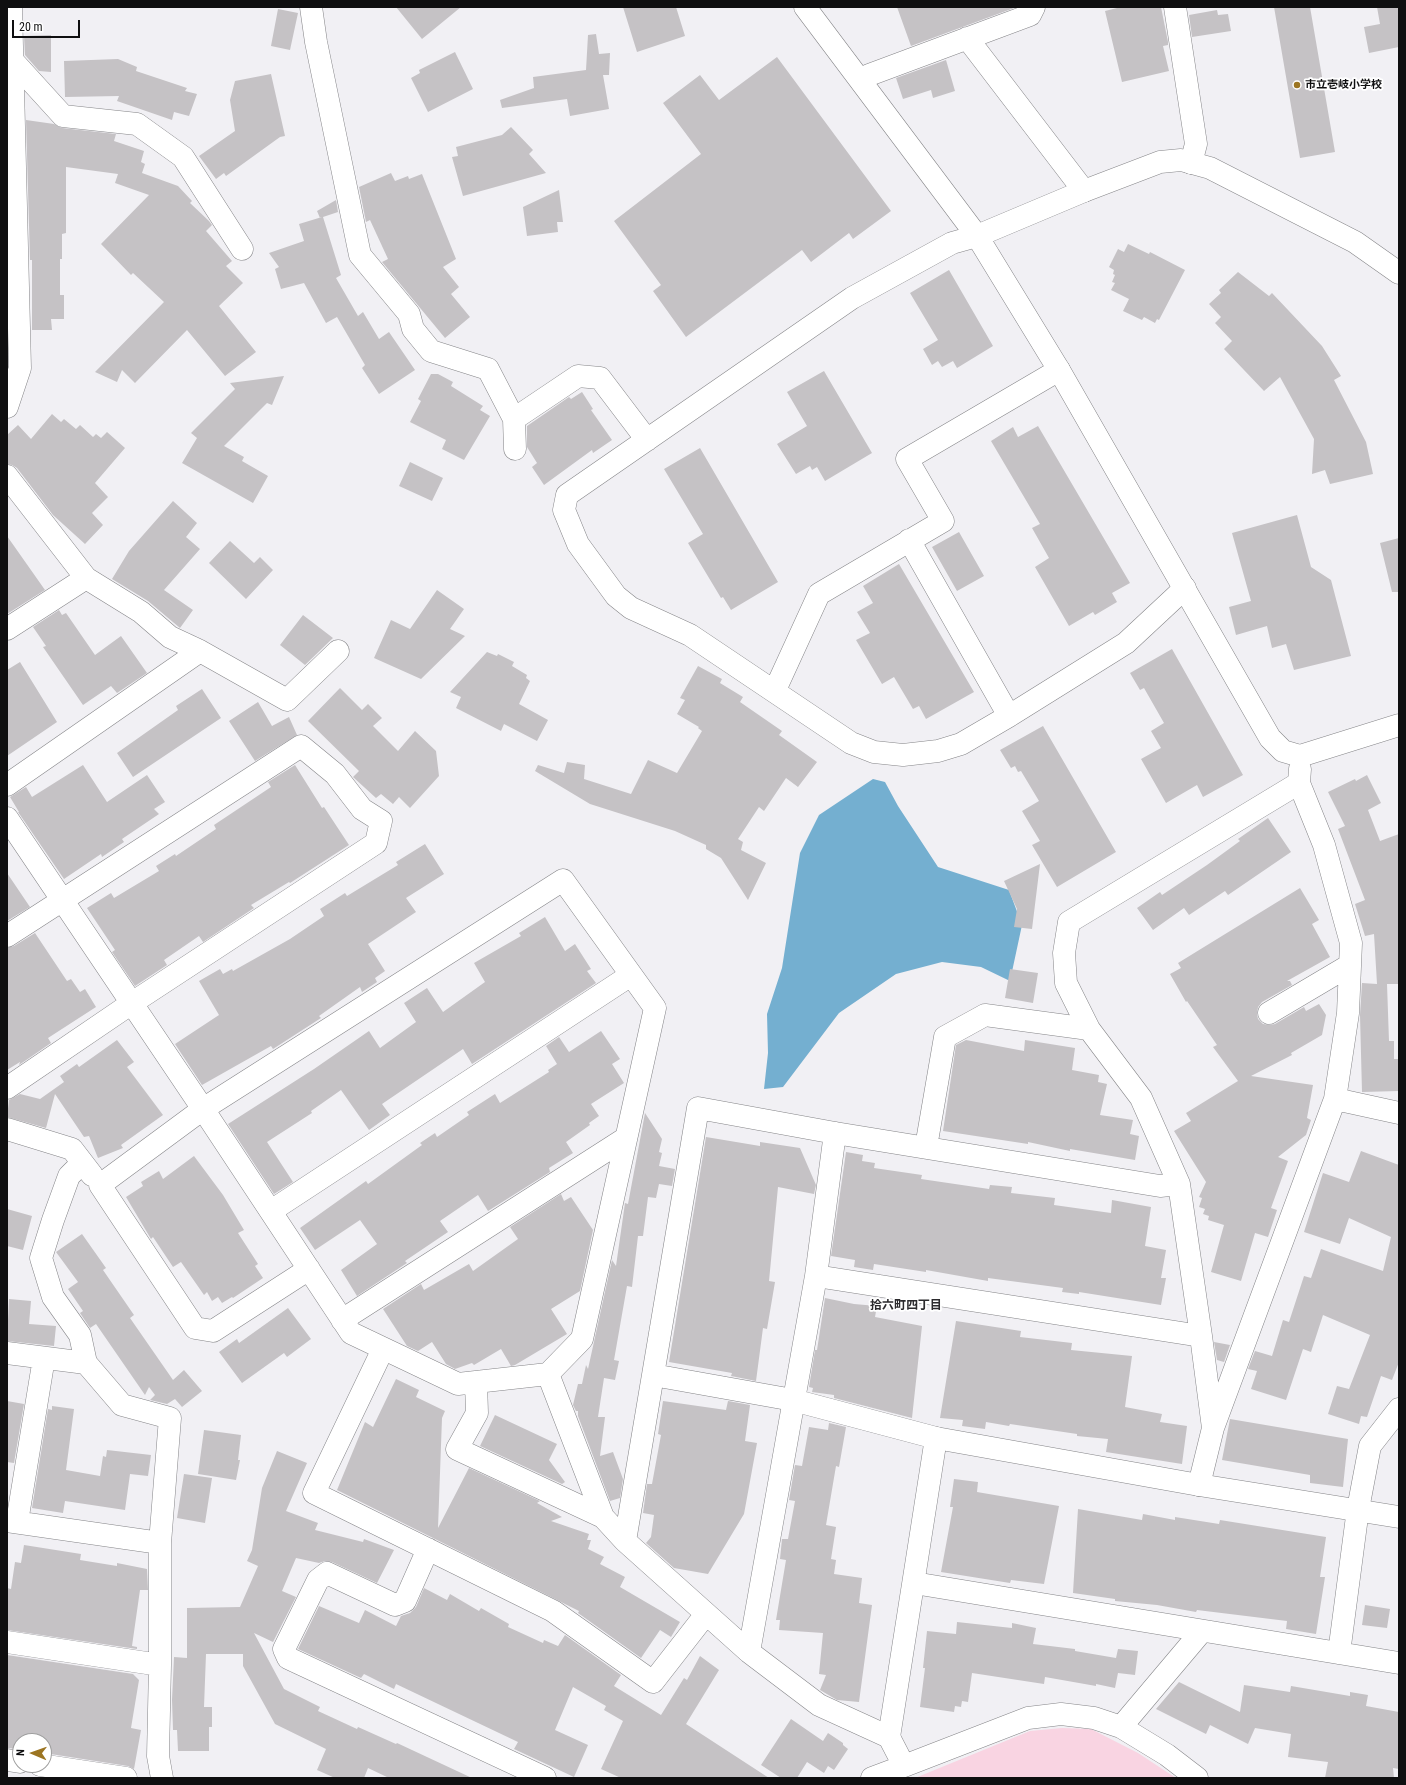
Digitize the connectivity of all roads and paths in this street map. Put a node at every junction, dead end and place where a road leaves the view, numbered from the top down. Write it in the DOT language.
graph roads {
  1 [pos="11,7"];
  2 [pos="312,7"];
  3 [pos="805,7"];
  4 [pos="1034,7"];
  5 [pos="1175,7"];
  6 [pos="967,38"];
  7 [pos="12,60"];
  8 [pos="862,82"];
  9 [pos="1191,163"];
  10 [pos="1084,191"];
  11 [pos="977,236"];
  12 [pos="242,249"];
  13 [pos="1399,273"];
  14 [pos="1059,370"];
  15 [pos="7,408"];
  16 [pos="514,419"];
  17 [pos="647,440"];
  18 [pos="515,449"];
  19 [pos="7,476"];
  20 [pos="909,540"];
  21 [pos="86,578"];
  22 [pos="1185,588"];
  23 [pos="7,629"];
  24 [pos="200,651"];
  25 [pos="338,651"];
  26 [pos="775,690"];
  27 [pos="1010,716"];
  28 [pos="1399,725"];
  29 [pos="1300,756"];
  30 [pos="1299,783"];
  31 [pos="7,785"];
  32 [pos="7,818"];
  33 [pos="62,900"];
  34 [pos="7,936"];
  35 [pos="1350,965"];
  36 [pos="631,975"];
  37 [pos="132,1003"];
  38 [pos="1269,1013"];
  39 [pos="1089,1028"];
  40 [pos="7,1088"];
  41 [pos="1336,1099"];
  42 [pos="203,1109"];
  43 [pos="1399,1113"];
  44 [pos="7,1129"];
  45 [pos="835,1133"];
  46 [pos="626,1138"];
  47 [pos="926,1147"];
  48 [pos="82,1163"];
  49 [pos="1179,1184"];
  50 [pos="100,1185"];
  51 [pos="271,1212"];
  52 [pos="309,1269"];
  53 [pos="816,1276"];
  54 [pos="342,1320"];
  55 [pos="1201,1336"];
  56 [pos="383,1349"];
  57 [pos="7,1353"];
  58 [pos="44,1358"];
  59 [pos="86,1363"];
  60 [pos="548,1374"];
  61 [pos="653,1375"];
  62 [pos="476,1382"];
  63 [pos="793,1400"];
  64 [pos="1399,1409"];
  65 [pos="1213,1428"];
  66 [pos="936,1438"];
  67 [pos="1199,1485"];
  68 [pos="1358,1509"];
  69 [pos="603,1517"];
  70 [pos="1399,1517"];
  71 [pos="12,1522"];
  72 [pos="625,1541"];
  73 [pos="160,1543"];
  74 [pos="428,1549"];
  75 [pos="914,1583"];
  76 [pos="706,1614"];
  77 [pos="1202,1631"];
  78 [pos="7,1642"];
  79 [pos="748,1652"];
  80 [pos="1339,1653"];
  81 [pos="1399,1663"];
  82 [pos="160,1665"];
  83 [pos="1121,1727"];
  84 [pos="889,1737"];
  85 [pos="904,1766"];
  86 [pos="52,1767"];
  87 [pos="126,1778"];
  88 [pos="162,1778"];
  89 [pos="545,1778"];
  90 [pos="872,1778"];
  91 [pos="1197,1778"];
  1 -- 7 [label="street"];
  2 -- 16 [label="street"];
  3 -- 8 [label="street"];
  4 -- 6 [label="street"];
  5 -- 9 [label="street"];
  6 -- 8 [label="street"];
  6 -- 10 [label="street"];
  7 -- 12 [label="street"];
  7 -- 15 [label="street"];
  8 -- 11 [label="street"];
  9 -- 10 [label="street"];
  9 -- 13 [label="street"];
  10 -- 11 [label="street"];
  11 -- 14 [label="street"];
  11 -- 17 [label="street"];
  14 -- 20 [label="street"];
  14 -- 22 [label="street"];
  16 -- 17 [label="street"];
  16 -- 18 [label="street"];
  17 -- 26 [label="street"];
  19 -- 21 [label="street"];
  20 -- 26 [label="street"];
  20 -- 27 [label="street"];
  21 -- 23 [label="street"];
  21 -- 24 [label="street"];
  22 -- 27 [label="street"];
  22 -- 29 [label="street"];
  24 -- 25 [label="street"];
  24 -- 31 [label="street"];
  26 -- 27 [label="street"];
  28 -- 29 [label="street"];
  29 -- 30 [label="street"];
  30 -- 35 [label="street"];
  30 -- 39 [label="street"];
  32 -- 33 [label="street"];
  33 -- 34 [label="street"];
  33 -- 37 [label="street"];
  33 -- 37 [label="street"];
  35 -- 38 [label="street"];
  35 -- 41 [label="street"];
  36 -- 42 [label="street"];
  36 -- 46 [label="street"];
  36 -- 51 [label="street"];
  37 -- 40 [label="street"];
  37 -- 42 [label="street"];
  39 -- 47 [label="street"];
  39 -- 49 [label="street"];
  41 -- 43 [label="street"];
  41 -- 65 [label="street"];
  42 -- 50 [label="street"];
  42 -- 51 [label="street"];
  44 -- 48 [label="street"];
  45 -- 47 [label="street"];
  45 -- 53 [label="street"];
  45 -- 61 [label="street"];
  46 -- 54 [label="street"];
  46 -- 60 [label="street"];
  47 -- 49 [label="street"];
  48 -- 50 [label="street"];
  48 -- 59 [label="street"];
  49 -- 55 [label="street"];
  50 -- 52 [label="street"];
  51 -- 52 [label="street"];
  52 -- 54 [label="street"];
  53 -- 55 [label="street"];
  53 -- 63 [label="street"];
  54 -- 56 [label="street"];
  55 -- 65 [label="street"];
  56 -- 62 [label="street"];
  56 -- 74 [label="street"];
  57 -- 58 [label="street"];
  58 -- 59 [label="street"];
  58 -- 71 [label="street"];
  59 -- 73 [label="street"];
  60 -- 62 [label="street"];
  60 -- 69 [label="street"];
  61 -- 63 [label="street"];
  61 -- 72 [label="street"];
  62 -- 69 [label="street"];
  63 -- 66 [label="street"];
  63 -- 79 [label="street"];
  64 -- 68 [label="street"];
  65 -- 67 [label="street"];
  66 -- 67 [label="street"];
  66 -- 75 [label="street"];
  67 -- 68 [label="street"];
  68 -- 70 [label="street"];
  68 -- 80 [label="street"];
  69 -- 72 [label="street"];
  71 -- 73 [label="street"];
  72 -- 76 [label="street"];
  73 -- 82 [label="street"];
  74 -- 76 [label="street"];
  74 -- 89 [label="street"];
  75 -- 77 [label="street"];
  75 -- 84 [label="street"];
  76 -- 79 [label="street"];
  77 -- 80 [label="street"];
  77 -- 83 [label="street"];
  78 -- 82 [label="street"];
  79 -- 84 [label="street"];
  80 -- 81 [label="street"];
  82 -- 88 [label="street"];
  83 -- 85 [label="street"];
  83 -- 91 [label="street"];
  84 -- 85 [label="street"];
  85 -- 90 [label="street"];
  86 -- 87 [label="street"];
}
